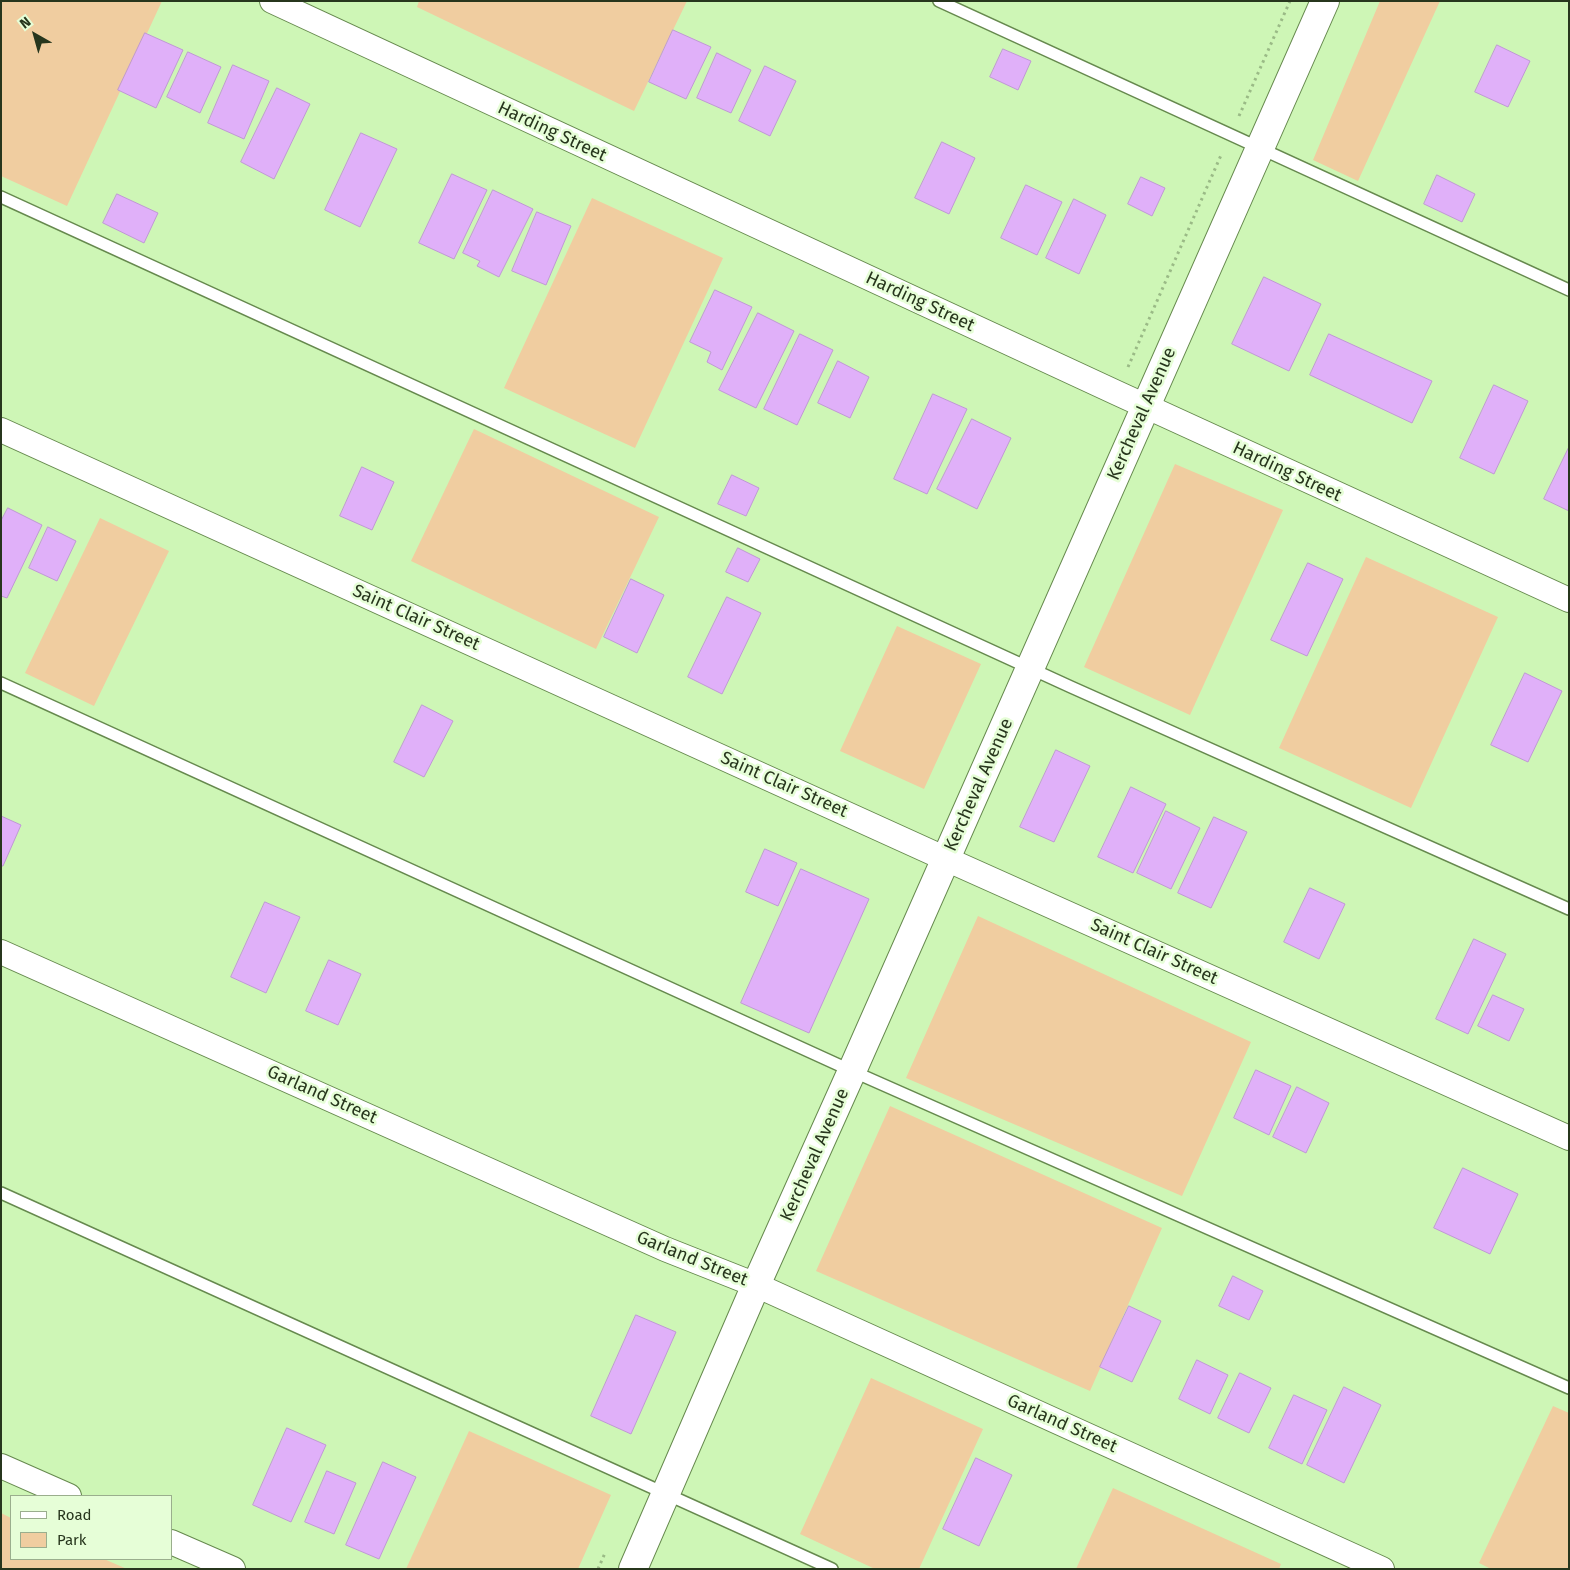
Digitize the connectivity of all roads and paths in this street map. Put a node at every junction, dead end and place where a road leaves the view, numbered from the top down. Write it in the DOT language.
graph roads {
  1 [pos="272,1"];
  2 [pos="939,1"];
  3 [pos="1325,1"];
  4 [pos="1260,148"];
  5 [pos="1,197"];
  6 [pos="1569,290"];
  7 [pos="1146,407"];
  8 [pos="1,430"];
  9 [pos="1569,600"];
  10 [pos="1030,668"];
  11 [pos="1,683"];
  12 [pos="946,859"];
  13 [pos="1569,909"];
  14 [pos="1,952"];
  15 [pos="852,1071"];
  16 [pos="1569,1138"];
  17 [pos="1,1194"];
  18 [pos="756,1285"];
  19 [pos="1569,1388"];
  20 [pos="1,1466"];
  21 [pos="666,1494"];
  22 [pos="67,1495"];
  23 [pos="172,1542"];
  24 [pos="233,1569"];
  25 [pos="633,1569"];
  26 [pos="832,1569"];
  27 [pos="1382,1569"];
  1 -- 7 [label="street, Harding Street"];
  2 -- 4 [label="lane"];
  3 -- 4 [label="street, Kercheval Avenue"];
  4 -- 6 [label="lane"];
  4 -- 7 [label="street, Kercheval Avenue"];
  5 -- 10 [label="lane"];
  7 -- 9 [label="street, Harding Street"];
  7 -- 10 [label="street, Kercheval Avenue"];
  8 -- 12 [label="street, Saint Clair Street"];
  10 -- 12 [label="street, Kercheval Avenue"];
  10 -- 13 [label="lane"];
  11 -- 15 [label="lane"];
  12 -- 15 [label="street, Kercheval Avenue"];
  12 -- 16 [label="street, Saint Clair Street"];
  14 -- 18 [label="street, Garland Street"];
  15 -- 18 [label="street, Kercheval Avenue"];
  15 -- 19 [label="lane"];
  17 -- 21 [label="lane"];
  18 -- 21 [label="street, Kercheval Avenue"];
  18 -- 27 [label="street, Garland Street"];
  20 -- 22 [label="street"];
  21 -- 25 [label="street, Kercheval Avenue"];
  21 -- 26 [label="lane"];
  23 -- 24 [label="street"];
}
